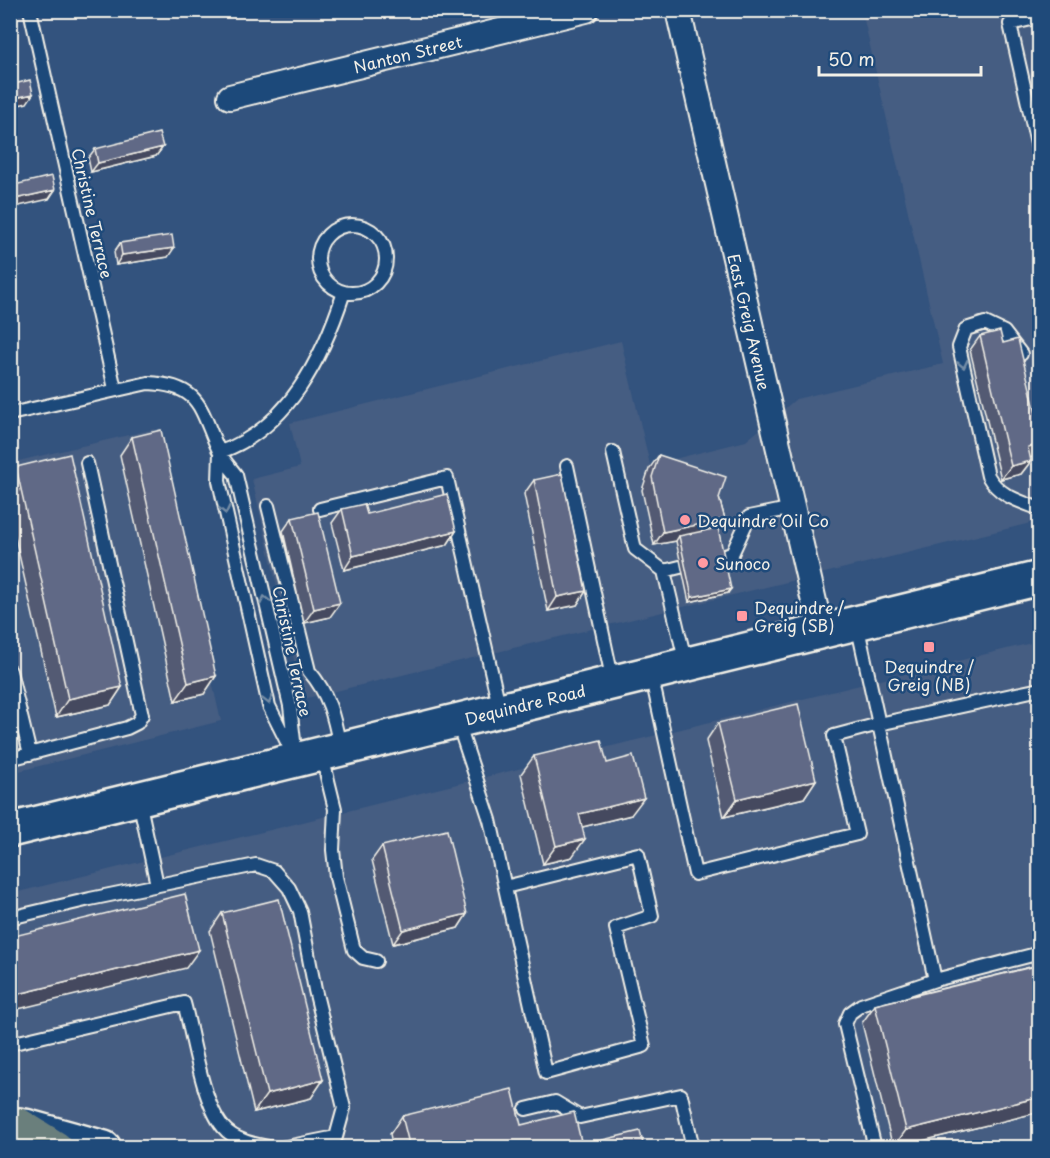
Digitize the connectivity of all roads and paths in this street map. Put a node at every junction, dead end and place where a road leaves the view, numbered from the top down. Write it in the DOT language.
graph roads {
  1 [pos="30,10"];
  2 [pos="586,10"];
  3 [pos="678,10"];
  4 [pos="1040,17"];
  5 [pos="230,98"];
  6 [pos="1040,158"];
  7 [pos="344,292"];
  8 [pos="1023,362"];
  9 [pos="115,389"];
  10 [pos="10,414"];
  11 [pos="220,452"];
  12 [pos="613,452"];
  13 [pos="87,463"];
  14 [pos="567,466"];
  15 [pos="268,506"];
  16 [pos="793,507"];
  17 [pos="320,509"];
  18 [pos="1040,509"];
  19 [pos="664,571"];
  20 [pos="1040,578"];
  21 [pos="857,623"];
  22 [pos="821,632"];
  23 [pos="686,665"];
  24 [pos="10,671"];
  25 [pos="651,674"];
  26 [pos="614,683"];
  27 [pos="1040,689"];
  28 [pos="500,711"];
  29 [pos="458,722"];
  30 [pos="879,724"];
  31 [pos="30,754"];
  32 [pos="320,755"];
  33 [pos="10,759"];
  34 [pos="139,800"];
  35 [pos="10,830"];
  36 [pos="157,885"];
  37 [pos="505,887"];
  38 [pos="10,918"];
  39 [pos="1040,953"];
  40 [pos="376,961"];
  41 [pos="935,980"];
  42 [pos="10,1044"];
  43 [pos="526,1109"];
  44 [pos="15,1124"];
  45 [pos="56,1148"];
  46 [pos="104,1148"];
  47 [pos="273,1148"];
  48 [pos="281,1148"];
  49 [pos="693,1148"];
  50 [pos="875,1148"];
  1 -- 9 [label="lane, Christine Terrace"];
  2 -- 5 [label="street, Nanton Street"];
  3 -- 16 [label="street, East Greig Avenue"];
  4 -- 6 [label="lane"];
  7 -- 7 [label="lane"];
  7 -- 11 [label="lane"];
  8 -- 18 [label="lane, one-way"];
  9 -- 10 [label="lane"];
  9 -- 11 [label="lane, Christine Terrace"];
  32 -- 11 [label="lane, Christine Terrace, one-way"];
  11 -- 32 [label="lane, Christine Terrace, one-way"];
  12 -- 19 [label="lane"];
  13 -- 31 [label="lane"];
  14 -- 26 [label="lane"];
  15 -- 32 [label="lane"];
  16 -- 19 [label="lane"];
  16 -- 22 [label="street, East Greig Avenue"];
  17 -- 28 [label="lane"];
  19 -- 23 [label="lane"];
  20 -- 21 [label="main road, Dequindre Road"];
  21 -- 22 [label="main road, Dequindre Road"];
  21 -- 30 [label="lane"];
  22 -- 23 [label="main road, Dequindre Road"];
  23 -- 25 [label="main road, Dequindre Road"];
  24 -- 31 [label="lane"];
  25 -- 26 [label="main road, Dequindre Road"];
  25 -- 30 [label="lane"];
  26 -- 28 [label="main road, Dequindre Road"];
  27 -- 30 [label="lane"];
  28 -- 29 [label="main road, Dequindre Road"];
  29 -- 32 [label="main road, Dequindre Road"];
  29 -- 37 [label="lane"];
  30 -- 41 [label="lane"];
  31 -- 33 [label="lane"];
  32 -- 34 [label="main road, Dequindre Road"];
  32 -- 40 [label="lane"];
  34 -- 35 [label="main road, Dequindre Road"];
  34 -- 36 [label="lane"];
  36 -- 38 [label="lane"];
  36 -- 48 [label="lane"];
  37 -- 37 [label="lane"];
  39 -- 41 [label="lane"];
  41 -- 50 [label="lane"];
  42 -- 47 [label="lane"];
  43 -- 49 [label="lane"];
  44 -- 45 [label="highway"];
  44 -- 46 [label="main road"];
}
